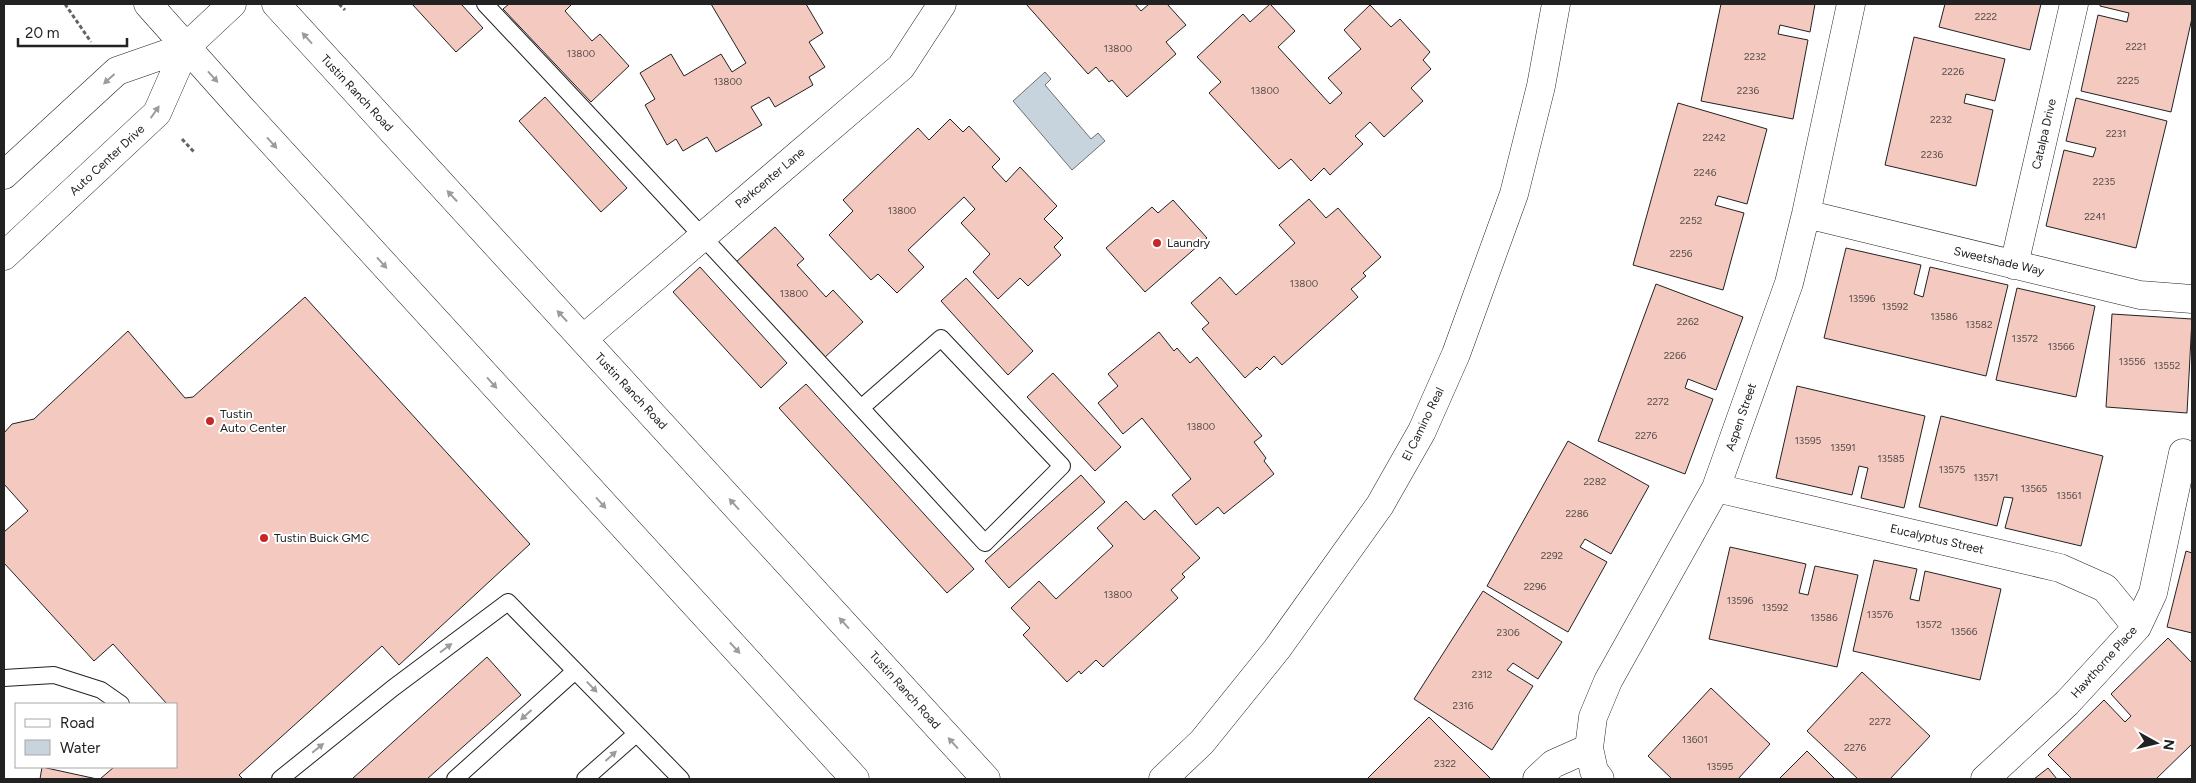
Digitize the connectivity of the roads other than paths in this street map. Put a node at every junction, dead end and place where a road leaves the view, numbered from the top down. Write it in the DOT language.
graph roads {
  1 [pos="148,4"];
  2 [pos="232,4"];
  3 [pos="276,4"];
  4 [pos="485,4"];
  5 [pos="942,4"];
  6 [pos="1556,4"];
  7 [pos="1851,4"];
  8 [pos="2074,4"];
  9 [pos="186,47"];
  10 [pos="4,175"];
  11 [pos="1806,214"];
  12 [pos="703,235"];
  13 [pos="4,256"];
  14 [pos="2014,265"];
  15 [pos="2192,299"];
  16 [pos="583,339"];
  17 [pos="861,408"];
  18 [pos="2184,453"];
  19 [pos="1716,488"];
  20 [pos="2137,627"];
  21 [pos="576,671"];
  22 [pos="4,678"];
  23 [pos="120,703"];
  24 [pos="636,734"];
  25 [pos="1589,748"];
  26 [pos="280,779"];
  27 [pos="455,779"];
  28 [pos="585,779"];
  29 [pos="681,779"];
  30 [pos="855,779"];
  31 [pos="986,779"];
  32 [pos="1163,779"];
  33 [pos="1537,779"];
  34 [pos="1600,779"];
  35 [pos="1984,779"];
  1 -- 9 [label="street"];
  2 -- 9 [label="street, Auto Center Drive"];
  16 -- 3 [label="street, Tustin Ranch Road, one-way"];
  4 -- 12 [label="lane"];
  5 -- 12 [label="street, Parkcenter Lane"];
  6 -- 32 [label="street, El Camino Real"];
  7 -- 11 [label="street, Aspen Street"];
  8 -- 14 [label="street, Catalpa Drive"];
  9 -- 10 [label="street, Auto Center Drive, one-way"];
  13 -- 9 [label="street, Auto Center Drive, one-way"];
  9 -- 30 [label="street, one-way"];
  11 -- 14 [label="street, Sweetshade Way"];
  11 -- 19 [label="street, Aspen Street"];
  12 -- 16 [label="street, Parkcenter Lane"];
  12 -- 17 [label="lane"];
  14 -- 15 [label="street, Sweetshade Way"];
  31 -- 16 [label="street, Tustin Ranch Road, one-way"];
  17 -- 17 [label="lane"];
  18 -- 20 [label="street, Hawthorne Place"];
  19 -- 20 [label="street, Eucalyptus Street"];
  19 -- 25 [label="street, Aspen Street"];
  20 -- 35 [label="street, Hawthorne Place"];
  21 -- 24 [label="lane, one-way"];
  26 -- 21 [label="lane, one-way"];
  21 -- 27 [label="lane, one-way"];
  22 -- 23 [label="lane"];
  28 -- 24 [label="lane, one-way"];
  24 -- 29 [label="lane"];
  25 -- 33 [label="street"];
  25 -- 34 [label="street"];
}
